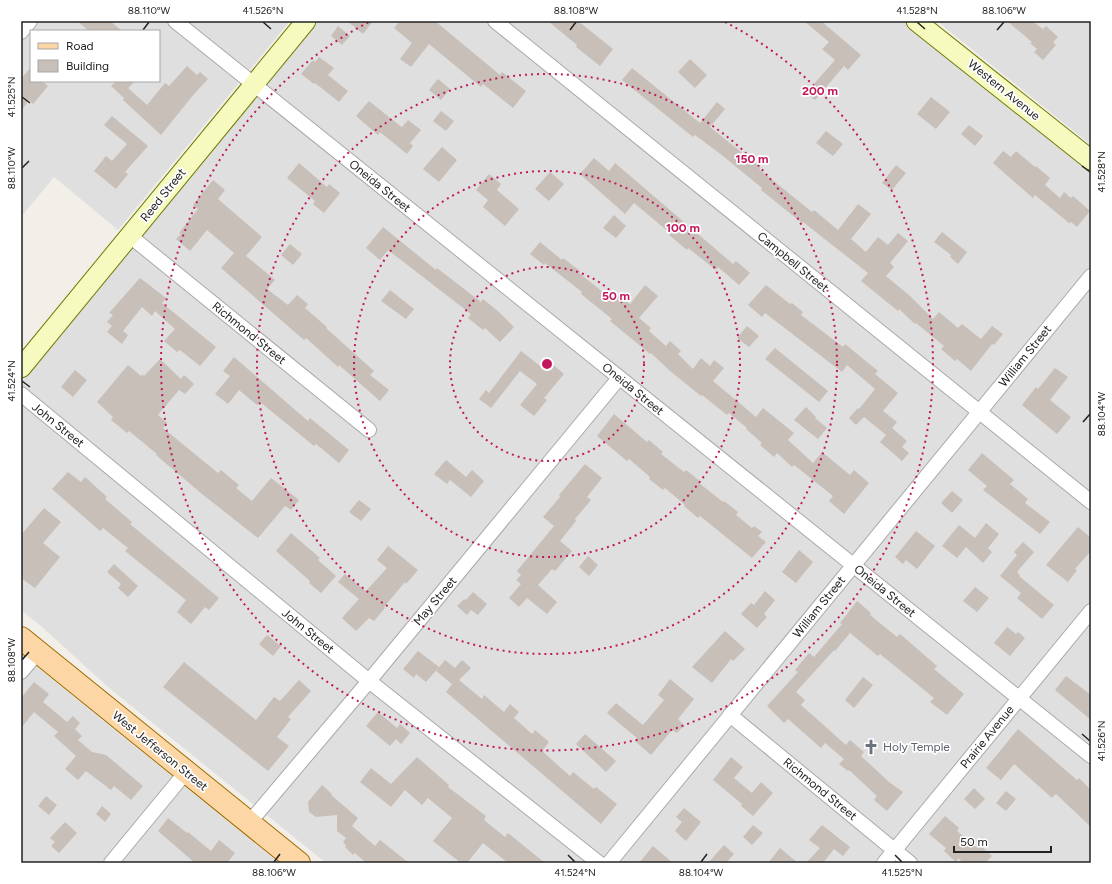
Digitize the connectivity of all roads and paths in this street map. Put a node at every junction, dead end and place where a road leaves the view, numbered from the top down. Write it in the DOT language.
graph roads {
  1 [pos="30,21"];
  2 [pos="175,21"];
  3 [pos="306,21"];
  4 [pos="494,21"];
  5 [pos="916,21"];
  6 [pos="21,32"];
  7 [pos="253,85"];
  8 [pos="1091,160"];
  9 [pos="130,236"];
  10 [pos="1091,276"];
  11 [pos="21,368"];
  12 [pos="619,378"];
  13 [pos="21,394"];
  14 [pos="979,412"];
  15 [pos="368,430"];
  16 [pos="1091,502"];
  17 [pos="853,566"];
  18 [pos="1091,611"];
  19 [pos="21,638"];
  20 [pos="38,652"];
  21 [pos="21,672"];
  22 [pos="369,681"];
  23 [pos="1019,698"];
  24 [pos="730,715"];
  25 [pos="1091,756"];
  26 [pos="186,772"];
  27 [pos="249,823"];
  28 [pos="894,850"];
  29 [pos="111,863"];
  30 [pos="299,863"];
  31 [pos="599,863"];
  32 [pos="609,863"];
  33 [pos="884,863"];
  34 [pos="910,863"];
  1 -- 6 [label="street"];
  2 -- 7 [label="street, Oneida Street"];
  3 -- 7 [label="street, Reed Street"];
  4 -- 14 [label="street, Campbell Street"];
  5 -- 8 [label="street, Western Avenue"];
  7 -- 9 [label="street, Reed Street"];
  7 -- 12 [label="street, Oneida Street"];
  9 -- 11 [label="street, Reed Street"];
  9 -- 15 [label="street, Richmond Street"];
  10 -- 14 [label="street, William Street"];
  12 -- 17 [label="street, Oneida Street"];
  12 -- 22 [label="street, May Street"];
  13 -- 22 [label="street, John Street"];
  14 -- 16 [label="street, Campbell Street"];
  14 -- 17 [label="street, William Street"];
  17 -- 23 [label="street, Oneida Street"];
  17 -- 24 [label="street, William Street"];
  18 -- 23 [label="street, Prairie Avenue"];
  19 -- 20 [label="main road, West Jefferson Street"];
  20 -- 21 [label="street"];
  20 -- 26 [label="main road, West Jefferson Street"];
  22 -- 27 [label="street, May Street"];
  22 -- 31 [label="street, John Street"];
  23 -- 25 [label="street, Oneida Street"];
  23 -- 28 [label="street, Prairie Avenue"];
  24 -- 28 [label="street, Richmond Street"];
  24 -- 32 [label="street, William Street"];
  26 -- 27 [label="main road, West Jefferson Street"];
  26 -- 29 [label="street"];
  27 -- 30 [label="main road, West Jefferson Street"];
  28 -- 33 [label="street, Prairie Avenue"];
  28 -- 34 [label="street, Richmond Street"];
}
